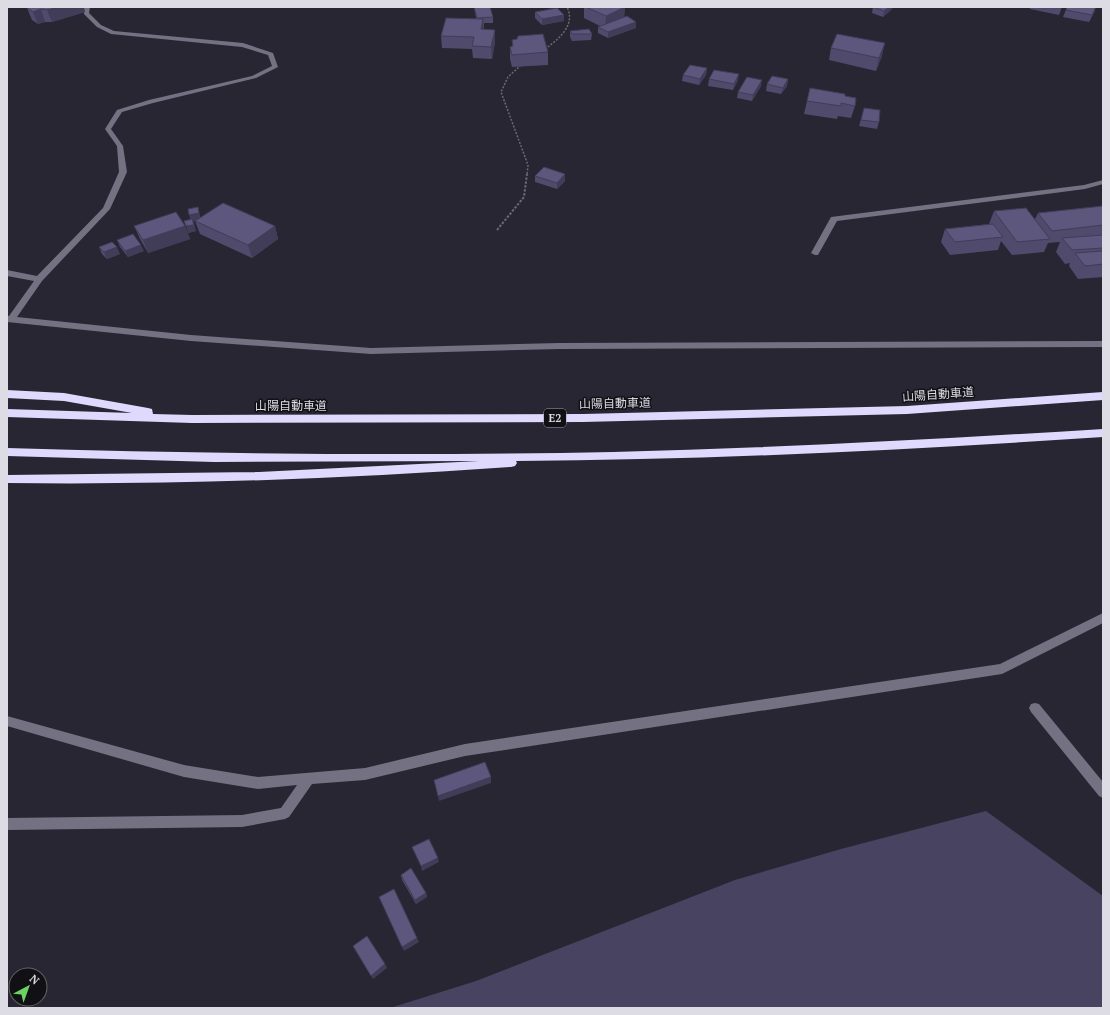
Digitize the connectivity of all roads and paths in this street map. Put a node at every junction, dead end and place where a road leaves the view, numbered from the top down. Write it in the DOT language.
graph roads {
  1 [pos="87,7"];
  2 [pos="567,7"];
  3 [pos="544,50"];
  4 [pos="525,63"];
  5 [pos="1103,182"];
  6 [pos="497,230"];
  7 [pos="815,253"];
  8 [pos="7,273"];
  9 [pos="39,279"];
  10 [pos="9,320"];
  11 [pos="1103,344"];
  12 [pos="7,394"];
  13 [pos="1103,396"];
  14 [pos="7,413"];
  15 [pos="192,419"];
  16 [pos="1103,433"];
  17 [pos="7,452"];
  18 [pos="613,456"];
  19 [pos="7,479"];
  20 [pos="1103,618"];
  21 [pos="1035,708"];
  22 [pos="7,721"];
  23 [pos="309,778"];
  24 [pos="1103,792"];
  25 [pos="7,824"];
  1 -- 9 [label="street"];
  2 -- 3 [label="path"];
  4 -- 6 [label="path"];
  5 -- 7 [label="street"];
  8 -- 9 [label="street"];
  9 -- 10 [label="street"];
  10 -- 11 [label="street"];
  12 -- 15 [label="highway"];
  13 -- 15 [label="highway, 山陽自動車道 / E2"];
  14 -- 15 [label="highway, 山陽自動車道 / E2"];
  16 -- 18 [label="highway"];
  17 -- 18 [label="highway"];
  18 -- 19 [label="highway"];
  20 -- 23 [label="street"];
  21 -- 24 [label="street"];
  22 -- 23 [label="street"];
  23 -- 25 [label="street"];
}
